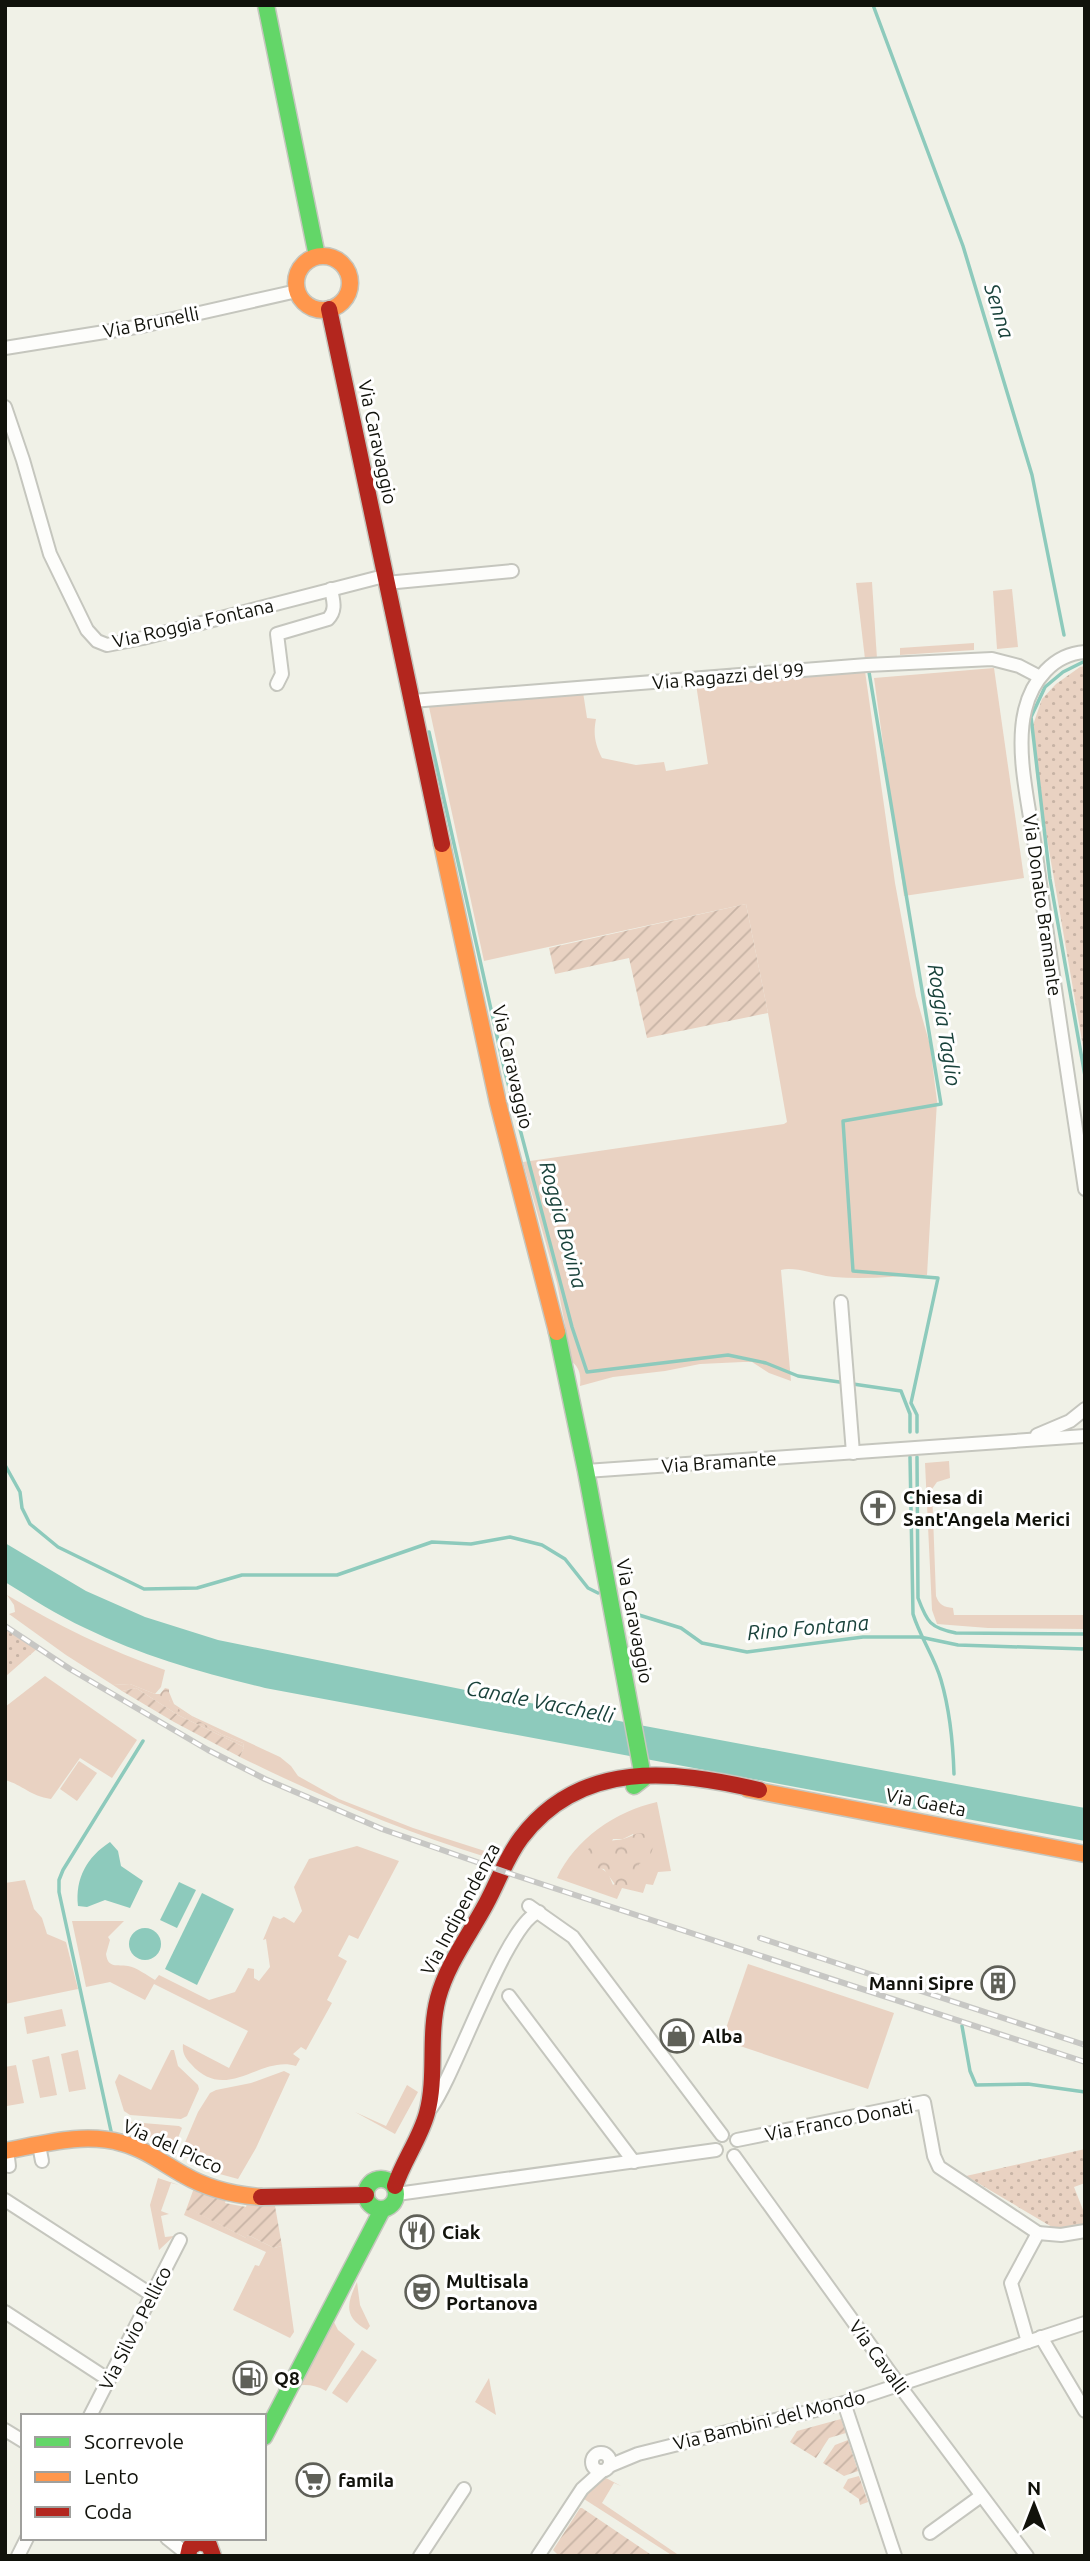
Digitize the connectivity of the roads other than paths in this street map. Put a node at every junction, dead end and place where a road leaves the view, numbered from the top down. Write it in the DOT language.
graph roads {
  1 [pos="267,5"];
  2 [pos="317,256"];
  3 [pos="296,291"];
  4 [pos="330,309"];
  5 [pos="5,348"];
  6 [pos="5,407"];
  7 [pos="512,571"];
  8 [pos="385,580"];
  9 [pos="331,589"];
  10 [pos="1085,652"];
  11 [pos="1040,677"];
  12 [pos="277,684"];
  13 [pos="412,701"];
  14 [pos="1085,1189"];
  15 [pos="841,1302"];
  16 [pos="1085,1409"];
  17 [pos="1085,1425"];
  18 [pos="1085,1436"];
  19 [pos="1020,1441"];
  20 [pos="853,1453"];
  21 [pos="586,1471"];
  22 [pos="641,1775"];
  23 [pos="759,1790"];
  24 [pos="1085,1854"];
  25 [pos="509,1996"];
  26 [pos="430,2097"];
  27 [pos="427,2114"];
  28 [pos="722,2135"];
  29 [pos="737,2140"];
  30 [pos="716,2150"];
  31 [pos="7,2156"];
  32 [pos="734,2156"];
  33 [pos="634,2162"];
  34 [pos="391,2186"];
  35 [pos="5,2200"];
  36 [pos="373,2204"];
  37 [pos="1085,2231"];
  38 [pos="1038,2233"];
  39 [pos="180,2240"];
  40 [pos="152,2295"];
  41 [pos="5,2312"];
  42 [pos="1085,2323"];
  43 [pos="1034,2339"];
  44 [pos="109,2380"];
  45 [pos="900,2385"];
  46 [pos="844,2403"];
  47 [pos="1085,2411"];
  48 [pos="91,2414"];
  49 [pos="266,2414"];
  50 [pos="5,2430"];
  51 [pos="266,2433"];
  52 [pos="21,2440"];
  53 [pos="464,2489"];
  54 [pos="981,2496"];
  55 [pos="930,2533"];
  56 [pos="26,2540"];
  57 [pos="175,2540"];
  58 [pos="198,2546"];
  59 [pos="18,2556"];
  60 [pos="420,2556"];
  61 [pos="538,2556"];
  62 [pos="895,2556"];
  63 [pos="1027,2556"];
  1 -- 2 [label="street"];
  2 -- 3 [label="street"];
  2 -- 4 [label="street"];
  3 -- 4 [label="street"];
  3 -- 5 [label="street, Via Brunelli"];
  4 -- 8 [label="street, Via Caravaggio"];
  6 -- 9 [label="street, Via Roggia Fontana"];
  7 -- 8 [label="street"];
  8 -- 9 [label="street, Via Roggia Fontana"];
  8 -- 13 [label="street, Via Caravaggio"];
  9 -- 12 [label="street, Via Roggia Fontana"];
  10 -- 11 [label="street, Via Donato Bramante"];
  11 -- 13 [label="street, Via Ragazzi del 99"];
  11 -- 14 [label="street, Via Donato Bramante"];
  13 -- 21 [label="street, Via Caravaggio"];
  15 -- 20 [label="street"];
  16 -- 17 [label="street"];
  16 -- 19 [label="street, Via Bramante"];
  18 -- 19 [label="street, Via Bramante"];
  19 -- 20 [label="street, Via Bramante"];
  20 -- 21 [label="street, Via Bramante"];
  21 -- 22 [label="street, Via Caravaggio"];
  22 -- 23 [label="street, Via Gaeta"];
  22 -- 23 [label="street, Via Gaeta"];
  22 -- 26 [label="street, Via Indipendenza"];
  23 -- 24 [label="street, Via Gaeta"];
  25 -- 33 [label="street"];
  26 -- 27 [label="street, Via Indipendenza"];
  26 -- 34 [label="street, Via Indipendenza"];
  27 -- 28 [label="street, Via Indipendenza"];
  27 -- 34 [label="street, Via Indipendenza"];
  28 -- 29 [label="street"];
  28 -- 30 [label="street"];
  29 -- 32 [label="street"];
  29 -- 38 [label="street, Via Franco Donati"];
  30 -- 32 [label="street"];
  30 -- 33 [label="street"];
  31 -- 36 [label="street, Via del Picco"];
  32 -- 45 [label="street, Via Cavalli"];
  33 -- 34 [label="street"];
  34 -- 36 [label="street"];
  34 -- 36 [label="street"];
  35 -- 40 [label="street"];
  36 -- 49 [label="street"];
  36 -- 51 [label="street"];
  37 -- 38 [label="street"];
  38 -- 43 [label="street"];
  39 -- 40 [label="street, Via Silvio Pellico"];
  40 -- 44 [label="street, Via Silvio Pellico"];
  41 -- 44 [label="street"];
  42 -- 43 [label="street"];
  43 -- 45 [label="street"];
  43 -- 47 [label="street"];
  44 -- 48 [label="street, Via Silvio Pellico"];
  45 -- 46 [label="street, Via Bambini del Mondo"];
  45 -- 54 [label="street, Via Cavalli"];
  46 -- 61 [label="street, Via Bambini del Mondo"];
  46 -- 62 [label="street"];
  50 -- 52 [label="street"];
  53 -- 60 [label="street"];
  54 -- 55 [label="street"];
  54 -- 63 [label="street, Via Cavalli"];
  56 -- 59 [label="street"];
  57 -- 58 [label="street"];
}
